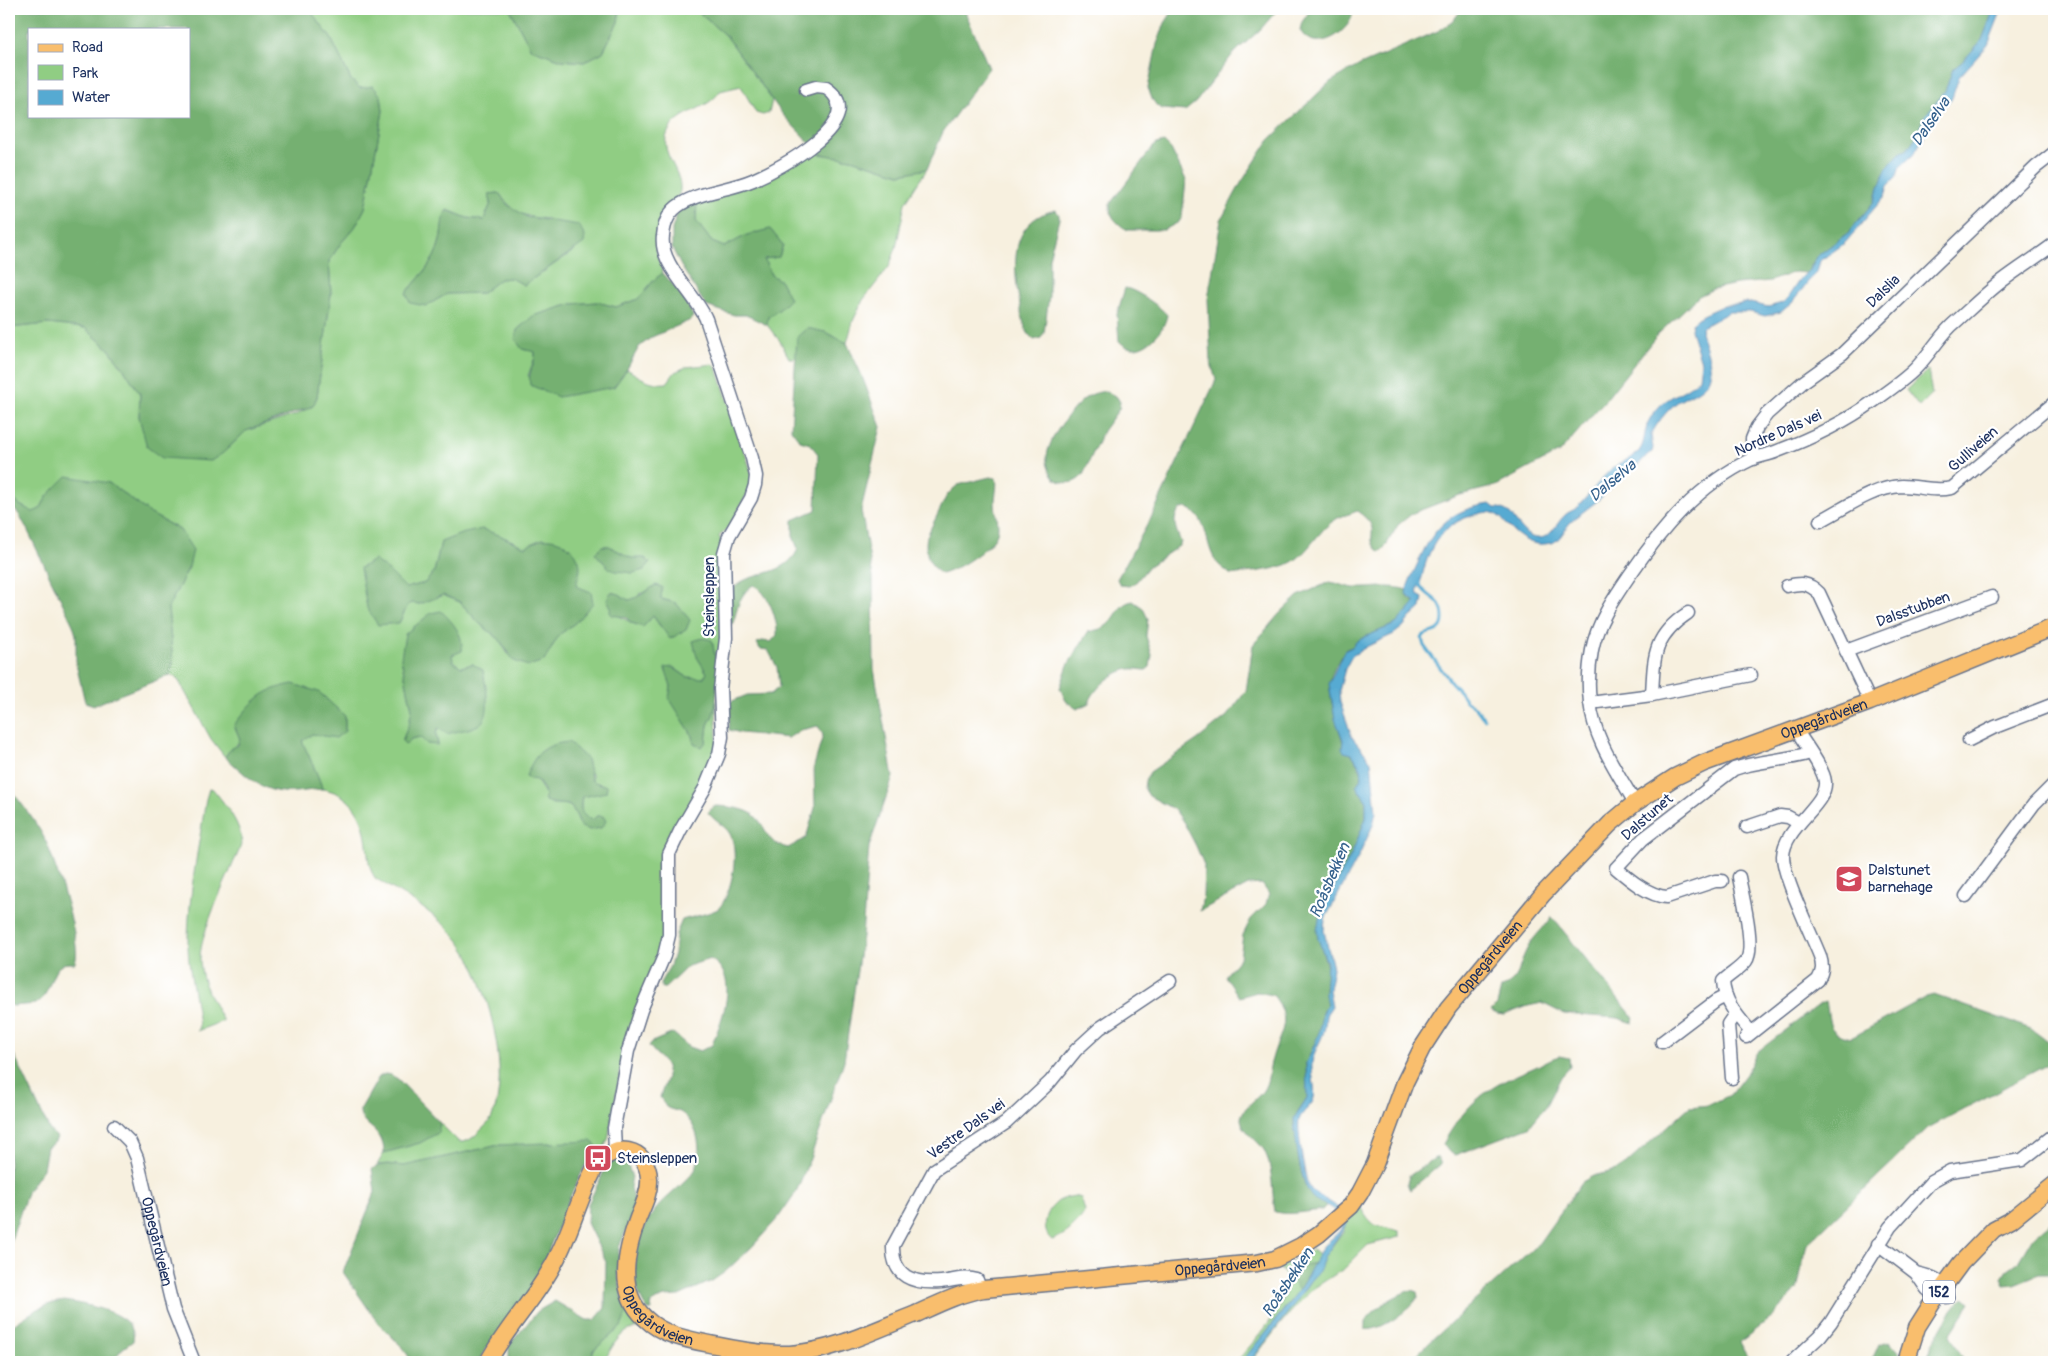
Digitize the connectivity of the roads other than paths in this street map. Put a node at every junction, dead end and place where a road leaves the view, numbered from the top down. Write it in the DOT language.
graph roads {
  1 [pos="806,90"];
  2 [pos="2054,153"];
  3 [pos="2054,244"];
  4 [pos="2054,403"];
  5 [pos="1753,459"];
  6 [pos="1820,521"];
  7 [pos="1787,586"];
  8 [pos="1992,597"];
  9 [pos="1688,613"];
  10 [pos="2054,627"];
  11 [pos="1846,651"];
  12 [pos="1751,675"];
  13 [pos="1652,695"];
  14 [pos="1590,702"];
  15 [pos="1870,702"];
  16 [pos="2054,704"];
  17 [pos="1796,729"];
  18 [pos="1969,740"];
  19 [pos="1810,753"];
  20 [pos="2054,784"];
  21 [pos="1635,803"];
  22 [pos="1799,824"];
  23 [pos="1747,827"];
  24 [pos="1739,877"];
  25 [pos="1722,881"];
  26 [pos="1966,896"];
  27 [pos="1170,981"];
  28 [pos="1726,996"];
  29 [pos="1735,1014"];
  30 [pos="1662,1042"];
  31 [pos="1732,1078"];
  32 [pos="114,1126"];
  33 [pos="2054,1135"];
  34 [pos="615,1150"];
  35 [pos="2054,1185"];
  36 [pos="1878,1244"];
  37 [pos="980,1290"];
  38 [pos="1942,1293"];
  39 [pos="1908,1357"];
  40 [pos="194,1362"];
  41 [pos="488,1362"];
  42 [pos="1792,1362"];
  1 -- 34 [label="street, Steinsleppen"];
  2 -- 5 [label="street, Dalslia"];
  3 -- 5 [label="street, Nordre Dals vei"];
  4 -- 6 [label="street, Gulliveien"];
  5 -- 14 [label="street, Nordre Dals vei"];
  7 -- 11 [label="street"];
  8 -- 11 [label="street, Dalsstubben"];
  9 -- 13 [label="street"];
  10 -- 15 [label="main road, Oppegårdveien"];
  11 -- 15 [label="street"];
  12 -- 13 [label="street"];
  13 -- 14 [label="street"];
  14 -- 21 [label="street, Nordre Dals vei"];
  15 -- 17 [label="main road, Oppegårdveien"];
  16 -- 18 [label="street"];
  17 -- 19 [label="street"];
  17 -- 21 [label="main road, Oppegårdveien"];
  19 -- 22 [label="street"];
  19 -- 25 [label="street, Dalstunet"];
  20 -- 26 [label="street"];
  21 -- 37 [label="main road, Oppegårdveien"];
  22 -- 23 [label="street"];
  22 -- 29 [label="street"];
  24 -- 28 [label="street"];
  27 -- 37 [label="street, Vestre Dals vei"];
  28 -- 29 [label="street"];
  28 -- 30 [label="street"];
  29 -- 31 [label="street"];
  32 -- 40 [label="street, Oppegårdveien"];
  33 -- 36 [label="street"];
  34 -- 37 [label="main road, Oppegårdveien"];
  34 -- 41 [label="main road"];
  35 -- 38 [label="main road, 152"];
  36 -- 38 [label="street"];
  36 -- 42 [label="street"];
  38 -- 39 [label="main road, 152"];
}
